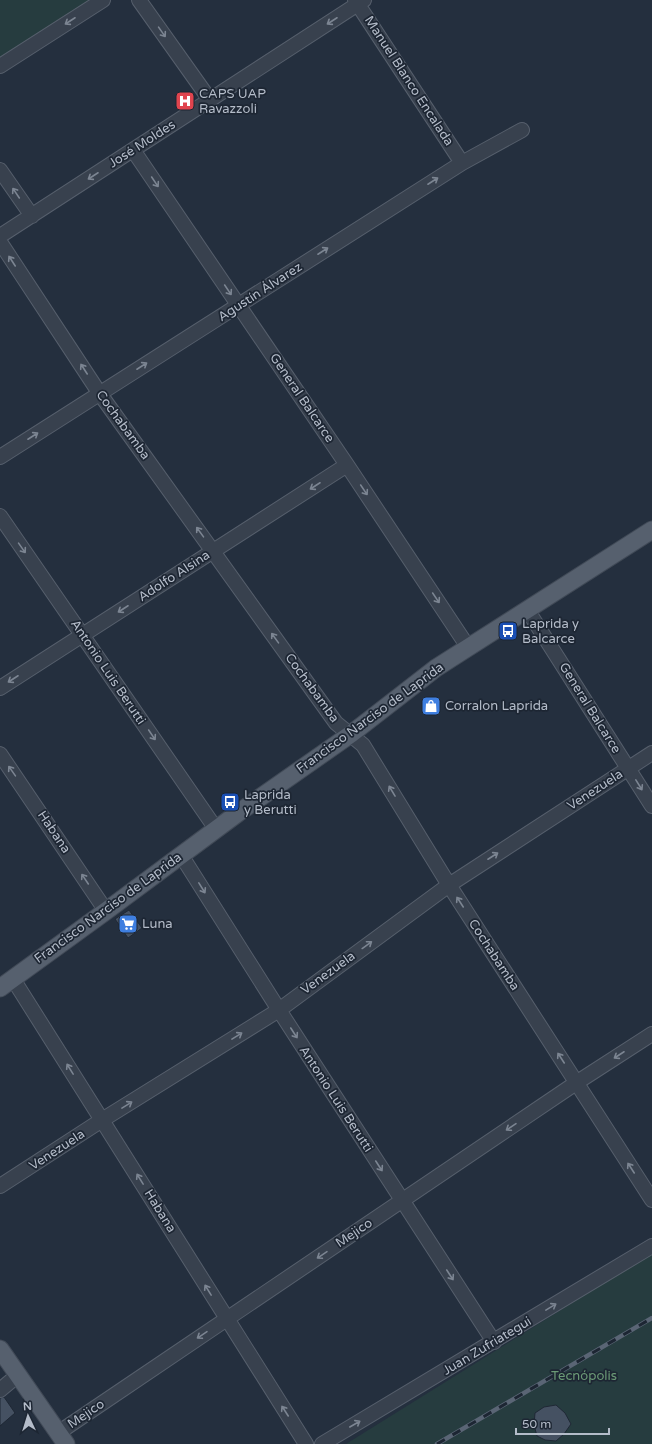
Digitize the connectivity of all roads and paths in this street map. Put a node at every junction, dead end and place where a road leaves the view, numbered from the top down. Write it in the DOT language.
graph roads {
  1 [pos="103,0"];
  2 [pos="139,0"];
  3 [pos="359,1"];
  4 [pos="0,66"];
  5 [pos="210,100"];
  6 [pos="522,130"];
  7 [pos="133,150"];
  8 [pos="462,162"];
  9 [pos="0,170"];
  10 [pos="32,216"];
  11 [pos="0,236"];
  12 [pos="0,242"];
  13 [pos="238,305"];
  14 [pos="100,394"];
  15 [pos="0,457"];
  16 [pos="347,465"];
  17 [pos="0,516"];
  18 [pos="652,530"];
  19 [pos="213,551"];
  20 [pos="528,610"];
  21 [pos="83,635"];
  22 [pos="468,647"];
  23 [pos="0,688"];
  24 [pos="351,734"];
  25 [pos="652,753"];
  26 [pos="0,754"];
  27 [pos="628,769"];
  28 [pos="652,806"];
  29 [pos="216,829"];
  30 [pos="181,855"];
  31 [pos="449,885"];
  32 [pos="106,911"];
  33 [pos="6,983"];
  34 [pos="279,1010"];
  35 [pos="652,1034"];
  36 [pos="576,1083"];
  37 [pos="102,1120"];
  38 [pos="0,1186"];
  39 [pos="652,1200"];
  40 [pos="402,1201"];
  41 [pos="652,1246"];
  42 [pos="226,1319"];
  43 [pos="494,1342"];
  44 [pos="0,1349"];
  45 [pos="18,1376"];
  46 [pos="0,1390"];
  47 [pos="62,1438"];
  48 [pos="306,1444"];
  49 [pos="322,1444"];
  1 -- 4 [label="street, one-way"];
  2 -- 5 [label="street, one-way"];
  3 -- 5 [label="street, José Moldes, one-way"];
  3 -- 8 [label="street, Manuel Blanco Encalada"];
  5 -- 7 [label="street, José Moldes"];
  6 -- 8 [label="street, Agustín Álvarez"];
  7 -- 10 [label="street, José Moldes, one-way"];
  7 -- 13 [label="street, General Balcarce, one-way"];
  13 -- 8 [label="street, Agustín Álvarez, one-way"];
  10 -- 9 [label="street, one-way"];
  10 -- 11 [label="street, José Moldes"];
  14 -- 12 [label="street, Cochabamba, one-way"];
  14 -- 13 [label="street, Agustín Álvarez, one-way"];
  13 -- 16 [label="street, General Balcarce"];
  15 -- 14 [label="street, Agustín Álvarez, one-way"];
  19 -- 14 [label="street, Cochabamba, one-way"];
  16 -- 19 [label="street, Adolfo Alsina, one-way"];
  16 -- 22 [label="street, General Balcarce, one-way"];
  17 -- 21 [label="street, Antonio Luis Berutti, one-way"];
  18 -- 20 [label="main road, Francisco Narciso de Laprida"];
  19 -- 21 [label="street, Adolfo Alsina, one-way"];
  24 -- 19 [label="street, Cochabamba, one-way"];
  20 -- 22 [label="main road, Francisco Narciso de Laprida"];
  20 -- 27 [label="street, General Balcarce"];
  21 -- 23 [label="street, Adolfo Alsina, one-way"];
  21 -- 29 [label="street, Antonio Luis Berutti, one-way"];
  22 -- 24 [label="main road, Francisco Narciso de Laprida"];
  24 -- 29 [label="main road, Francisco Narciso de Laprida"];
  31 -- 24 [label="street, Cochabamba, one-way"];
  25 -- 27 [label="street, Venezuela"];
  32 -- 26 [label="street, Habana, one-way"];
  27 -- 28 [label="street, General Balcarce, one-way"];
  31 -- 27 [label="street, Venezuela, one-way"];
  29 -- 30 [label="main road, Francisco Narciso de Laprida"];
  30 -- 32 [label="main road, Francisco Narciso de Laprida"];
  30 -- 34 [label="street, Antonio Luis Berutti, one-way"];
  34 -- 31 [label="street, Venezuela, one-way"];
  36 -- 31 [label="street, Cochabamba, one-way"];
  32 -- 33 [label="main road, Francisco Narciso de Laprida"];
  37 -- 33 [label="street, Habana, one-way"];
  37 -- 34 [label="street, Venezuela, one-way"];
  34 -- 40 [label="street, Antonio Luis Berutti, one-way"];
  35 -- 36 [label="street, Mejico, one-way"];
  39 -- 36 [label="street, Cochabamba, one-way"];
  36 -- 40 [label="street, Mejico, one-way"];
  37 -- 38 [label="street, Venezuela"];
  42 -- 37 [label="street, Habana, one-way"];
  40 -- 42 [label="street, Mejico, one-way"];
  40 -- 43 [label="street, Antonio Luis Berutti, one-way"];
  43 -- 41 [label="street, Juan Zufriategui, one-way"];
  42 -- 47 [label="street, Mejico, one-way"];
  48 -- 42 [label="street, Habana, one-way"];
  49 -- 43 [label="street, Juan Zufriategui, one-way"];
  44 -- 45 [label="main road"];
  45 -- 46 [label="street"];
  45 -- 47 [label="main road"];
}
